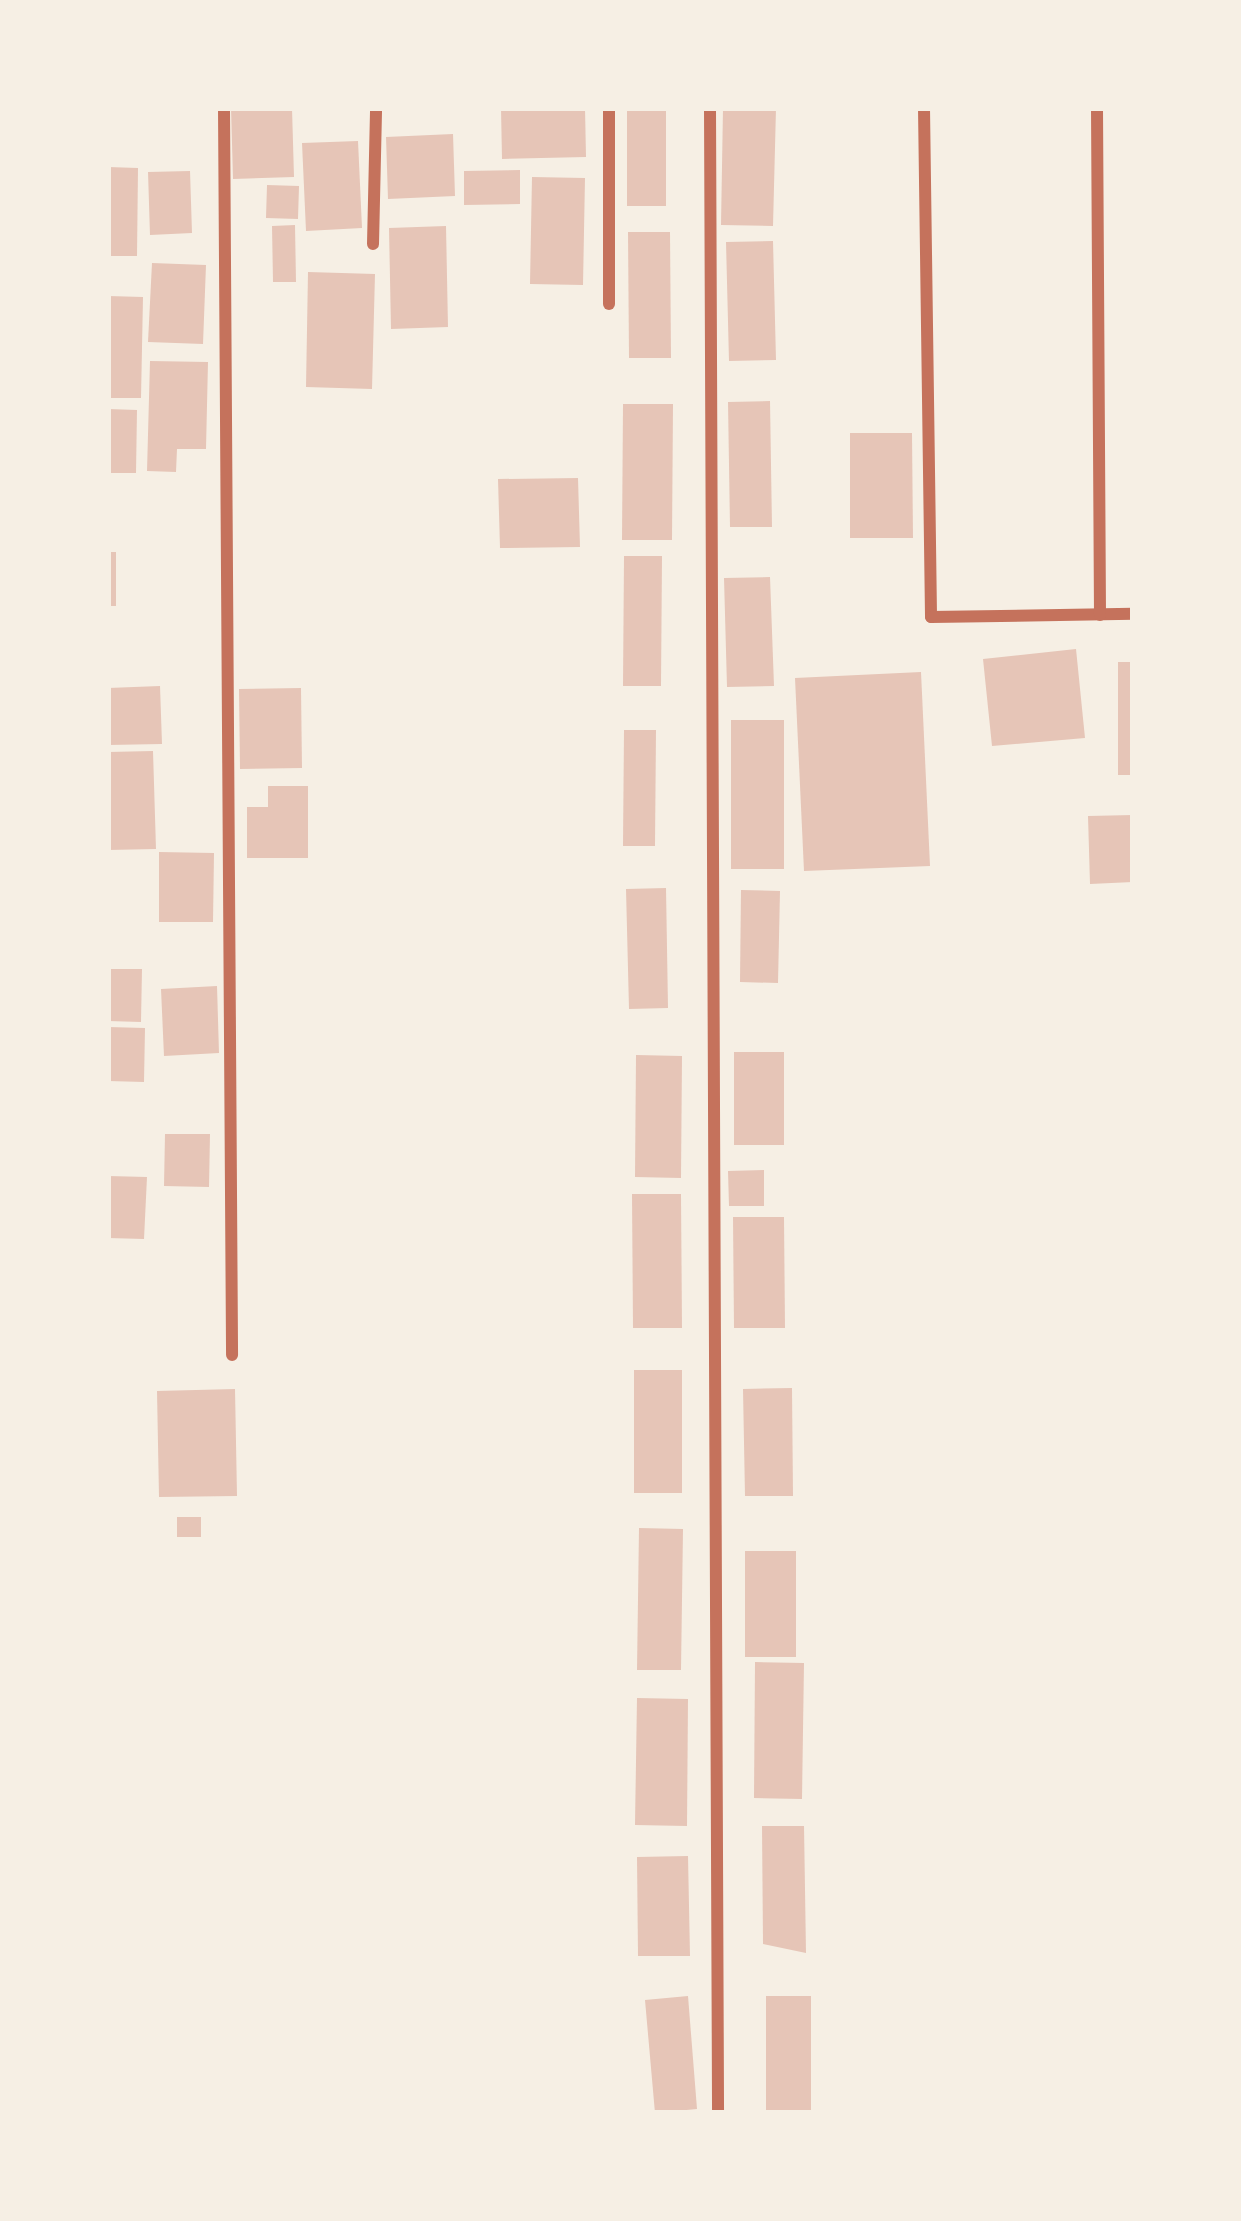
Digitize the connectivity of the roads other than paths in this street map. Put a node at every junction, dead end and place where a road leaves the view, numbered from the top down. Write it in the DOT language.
graph roads {
  1 [pos="224,108"];
  2 [pos="376,108"];
  3 [pos="609,108"];
  4 [pos="710,108"];
  5 [pos="924,108"];
  6 [pos="1097,108"];
  7 [pos="374,244"];
  8 [pos="609,304"];
  9 [pos="1133,614"];
  10 [pos="1100,615"];
  11 [pos="232,1355"];
  12 [pos="718,2113"];
  1 -- 11 [label="street"];
  2 -- 7 [label="street"];
  3 -- 8 [label="street"];
  4 -- 12 [label="street"];
  5 -- 10 [label="street"];
  6 -- 10 [label="street"];
  9 -- 10 [label="street"];
}
